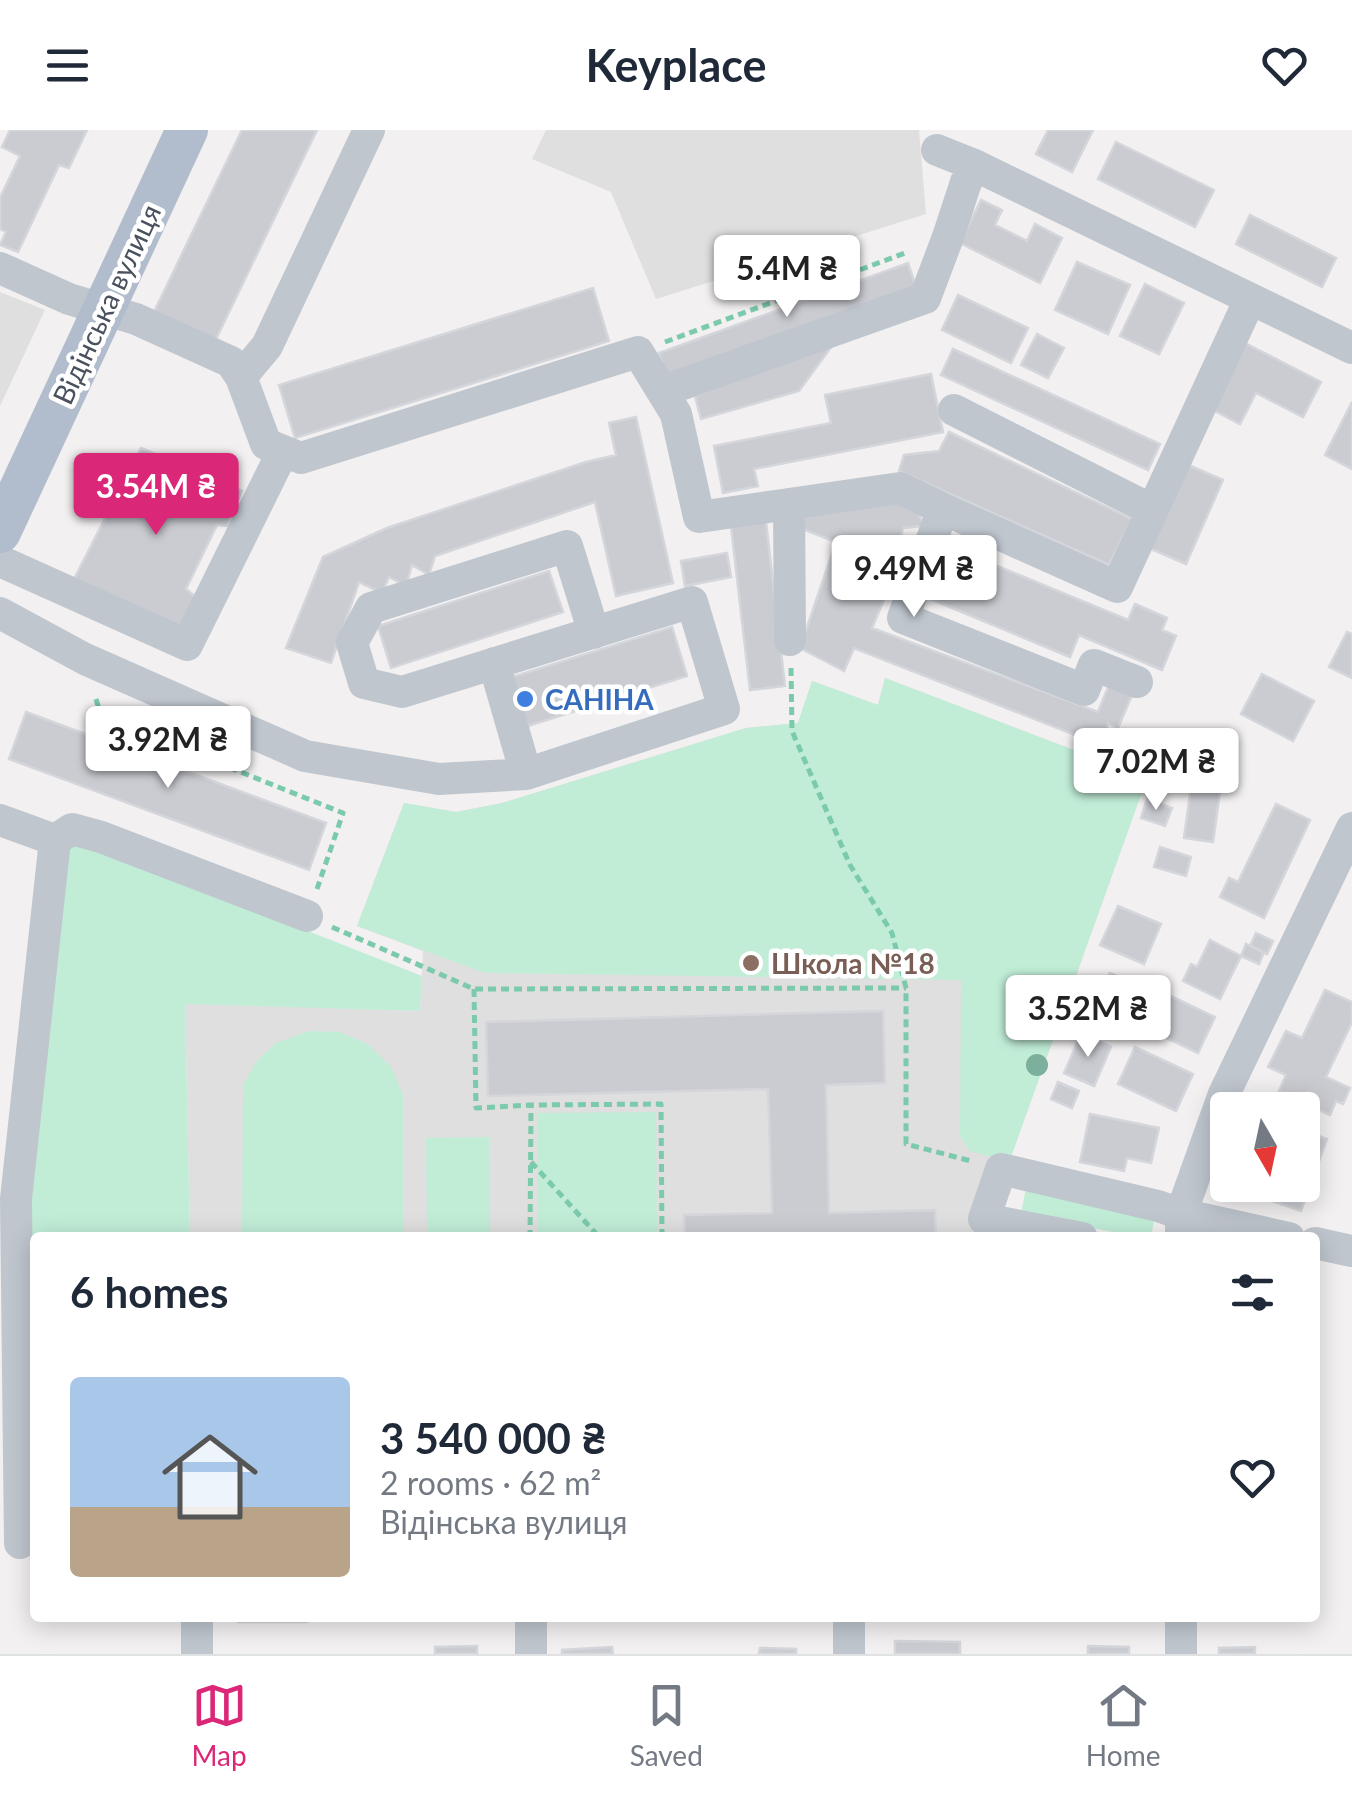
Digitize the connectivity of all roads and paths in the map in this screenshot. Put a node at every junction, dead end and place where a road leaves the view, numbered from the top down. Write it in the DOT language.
graph roads {
  1 [pos="186,130"];
  2 [pos="369,130"];
  3 [pos="937,150"];
  4 [pos="972,164"];
  5 [pos="948,237"];
  6 [pos="0,268"];
  7 [pos="1250,299"];
  8 [pos="104,308"];
  9 [pos="1352,348"];
  10 [pos="638,352"];
  11 [pos="241,377"];
  12 [pos="662,391"];
  13 [pos="954,410"];
  14 [pos="283,451"];
  15 [pos="789,504"];
  16 [pos="942,509"];
  17 [pos="1152,510"];
  18 [pos="0,532"];
  19 [pos="0,562"];
  20 [pos="0,613"];
  21 [pos="594,633"];
  22 [pos="790,640"];
  23 [pos="85,659"];
  24 [pos="494,664"];
  25 [pos="1136,682"];
  26 [pos="526,774"];
  27 [pos="0,820"];
  28 [pos="1352,828"];
  29 [pos="55,840"];
  30 [pos="307,916"];
  31 [pos="906,988"];
  32 [pos="474,990"];
  33 [pos="531,1105"];
  34 [pos="530,1162"];
  35 [pos="1001,1169"];
  36 [pos="978,1228"];
  37 [pos="1175,1230"];
  38 [pos="530,1232"];
  39 [pos="594,1232"];
  40 [pos="662,1232"];
  41 [pos="1020,1232"];
  42 [pos="1204,1232"];
  43 [pos="1320,1244"];
  44 [pos="1352,1252"];
  45 [pos="18,1543"];
  46 [pos="197,1622"];
  47 [pos="530,1622"];
  48 [pos="848,1622"];
  49 [pos="1181,1622"];
  50 [pos="197,1654"];
  51 [pos="530,1654"];
  52 [pos="848,1654"];
  53 [pos="1181,1654"];
  1 -- 8 [label="main road, Відінська вулиця"];
  2 -- 11 [label="street"];
  3 -- 4 [label="street"];
  4 -- 5 [label="street"];
  4 -- 7 [label="street"];
  5 -- 10 [label="path"];
  5 -- 12 [label="street"];
  6 -- 8 [label="street"];
  7 -- 9 [label="street"];
  7 -- 17 [label="street"];
  8 -- 11 [label="street"];
  8 -- 18 [label="main road, Відінська вулиця"];
  10 -- 12 [label="street"];
  10 -- 14 [label="street"];
  11 -- 14 [label="street"];
  12 -- 15 [label="street"];
  13 -- 17 [label="street"];
  14 -- 19 [label="street"];
  15 -- 16 [label="street"];
  15 -- 22 [label="street"];
  16 -- 17 [label="street"];
  16 -- 25 [label="street"];
  20 -- 23 [label="street"];
  21 -- 24 [label="street"];
  21 -- 24 [label="street"];
  21 -- 26 [label="street"];
  22 -- 31 [label="path"];
  23 -- 26 [label="street"];
  23 -- 30 [label="path"];
  24 -- 26 [label="street"];
  27 -- 29 [label="street"];
  28 -- 37 [label="street"];
  29 -- 30 [label="street"];
  29 -- 45 [label="street"];
  30 -- 32 [label="path"];
  31 -- 32 [label="path"];
  31 -- 35 [label="path"];
  32 -- 33 [label="path"];
  33 -- 34 [label="path"];
  33 -- 40 [label="path"];
  34 -- 38 [label="path"];
  34 -- 39 [label="path"];
  35 -- 36 [label="street"];
  35 -- 37 [label="street"];
  36 -- 41 [label="street"];
  37 -- 42 [label="street"];
  43 -- 44 [label="street"];
  46 -- 50 [label="street"];
  47 -- 51 [label="street"];
  48 -- 52 [label="street"];
  49 -- 53 [label="street"];
}
